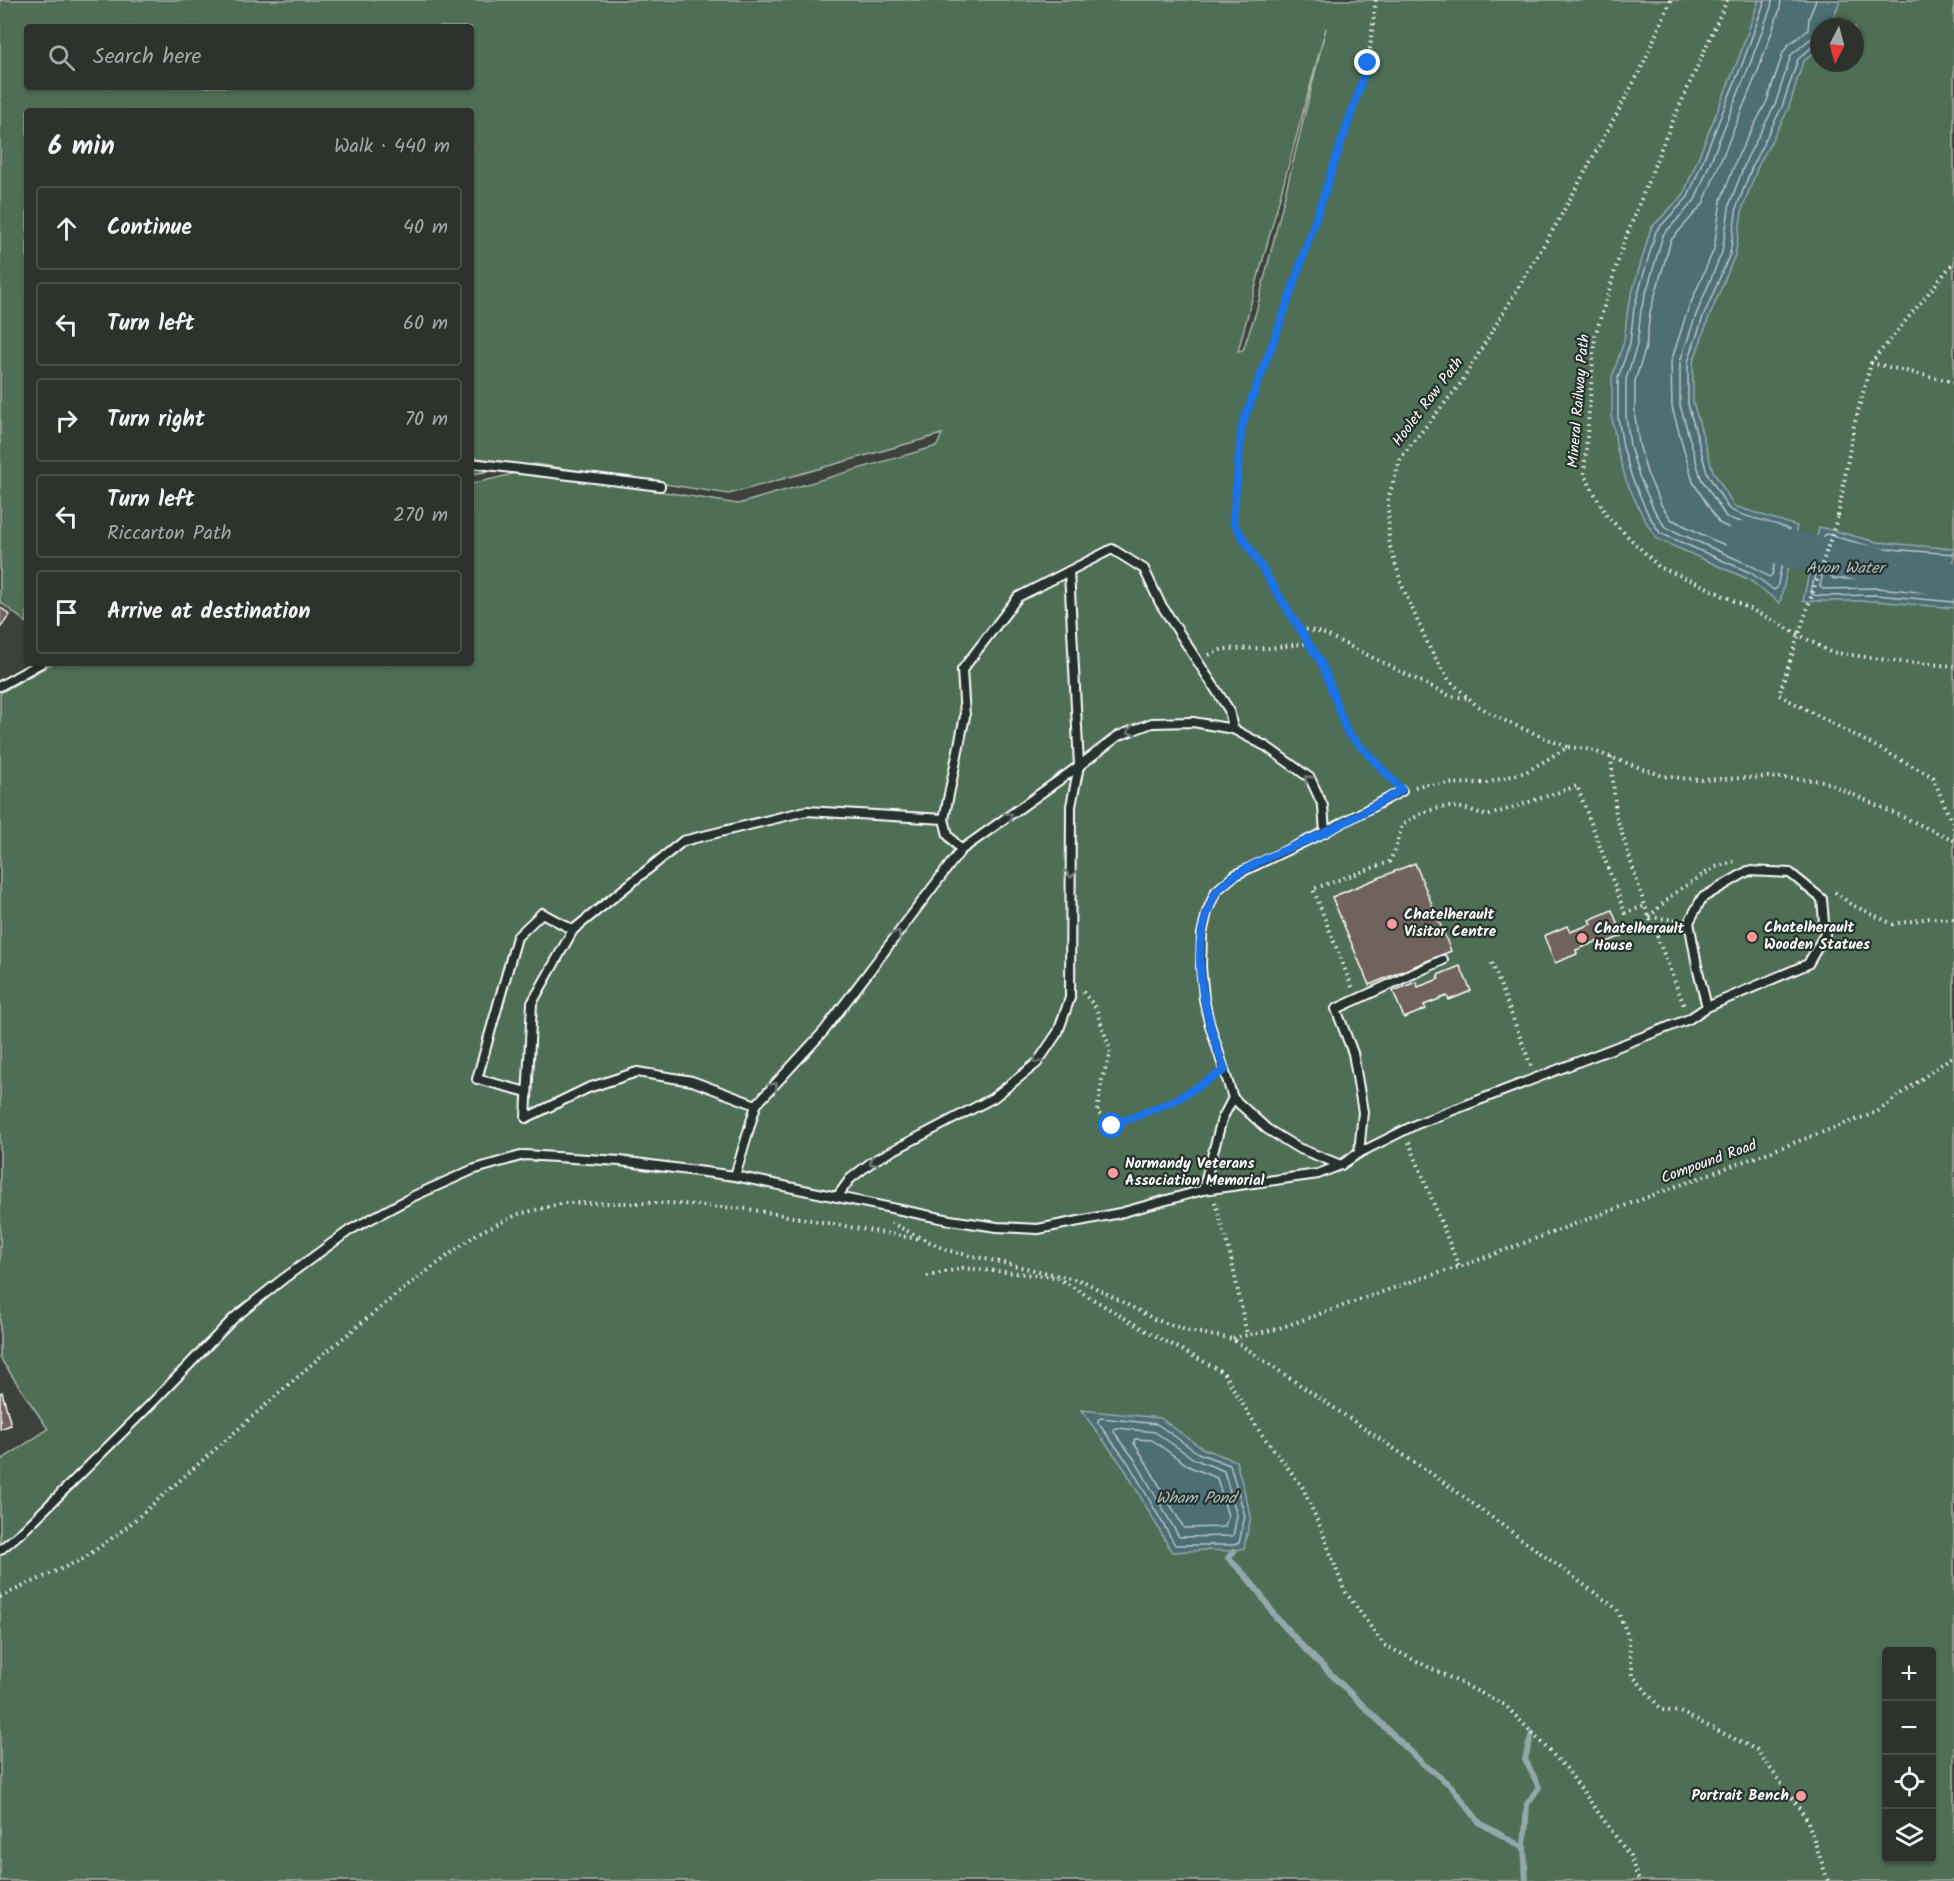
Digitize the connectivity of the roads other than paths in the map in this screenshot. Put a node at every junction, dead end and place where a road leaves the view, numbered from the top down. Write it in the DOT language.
graph roads {
  1 [pos="474,463"];
  2 [pos="660,486"];
  3 [pos="1069,571"];
  4 [pos="36,666"];
  5 [pos="0,686"];
  6 [pos="1233,729"];
  7 [pos="1079,766"];
  8 [pos="1402,790"];
  9 [pos="944,819"];
  10 [pos="1325,832"];
  11 [pos="961,850"];
  12 [pos="573,930"];
  13 [pos="1443,960"];
  14 [pos="1707,1007"];
  15 [pos="527,1092"];
  16 [pos="1233,1098"];
  17 [pos="756,1106"];
  18 [pos="1359,1153"];
  19 [pos="1341,1165"];
  20 [pos="735,1176"];
  21 [pos="1203,1190"];
  22 [pos="837,1197"];
  23 [pos="0,1550"];
  1 -- 2 [label="lane"];
  3 -- 6 [label="lane"];
  3 -- 7 [label="lane"];
  3 -- 9 [label="lane"];
  4 -- 5 [label="lane"];
  6 -- 7 [label="lane, one-way"];
  10 -- 6 [label="lane, one-way"];
  11 -- 7 [label="lane, one-way"];
  7 -- 22 [label="lane, one-way"];
  8 -- 10 [label="lane"];
  9 -- 11 [label="lane"];
  9 -- 12 [label="lane"];
  10 -- 16 [label="lane"];
  17 -- 11 [label="lane, one-way"];
  12 -- 15 [label="lane"];
  12 -- 15 [label="lane"];
  13 -- 18 [label="lane"];
  14 -- 14 [label="lane"];
  14 -- 18 [label="lane"];
  15 -- 17 [label="lane"];
  16 -- 19 [label="lane"];
  16 -- 21 [label="lane"];
  17 -- 20 [label="lane"];
  18 -- 19 [label="lane"];
  19 -- 21 [label="lane"];
  20 -- 22 [label="lane"];
  20 -- 23 [label="lane"];
  21 -- 22 [label="lane"];
}
